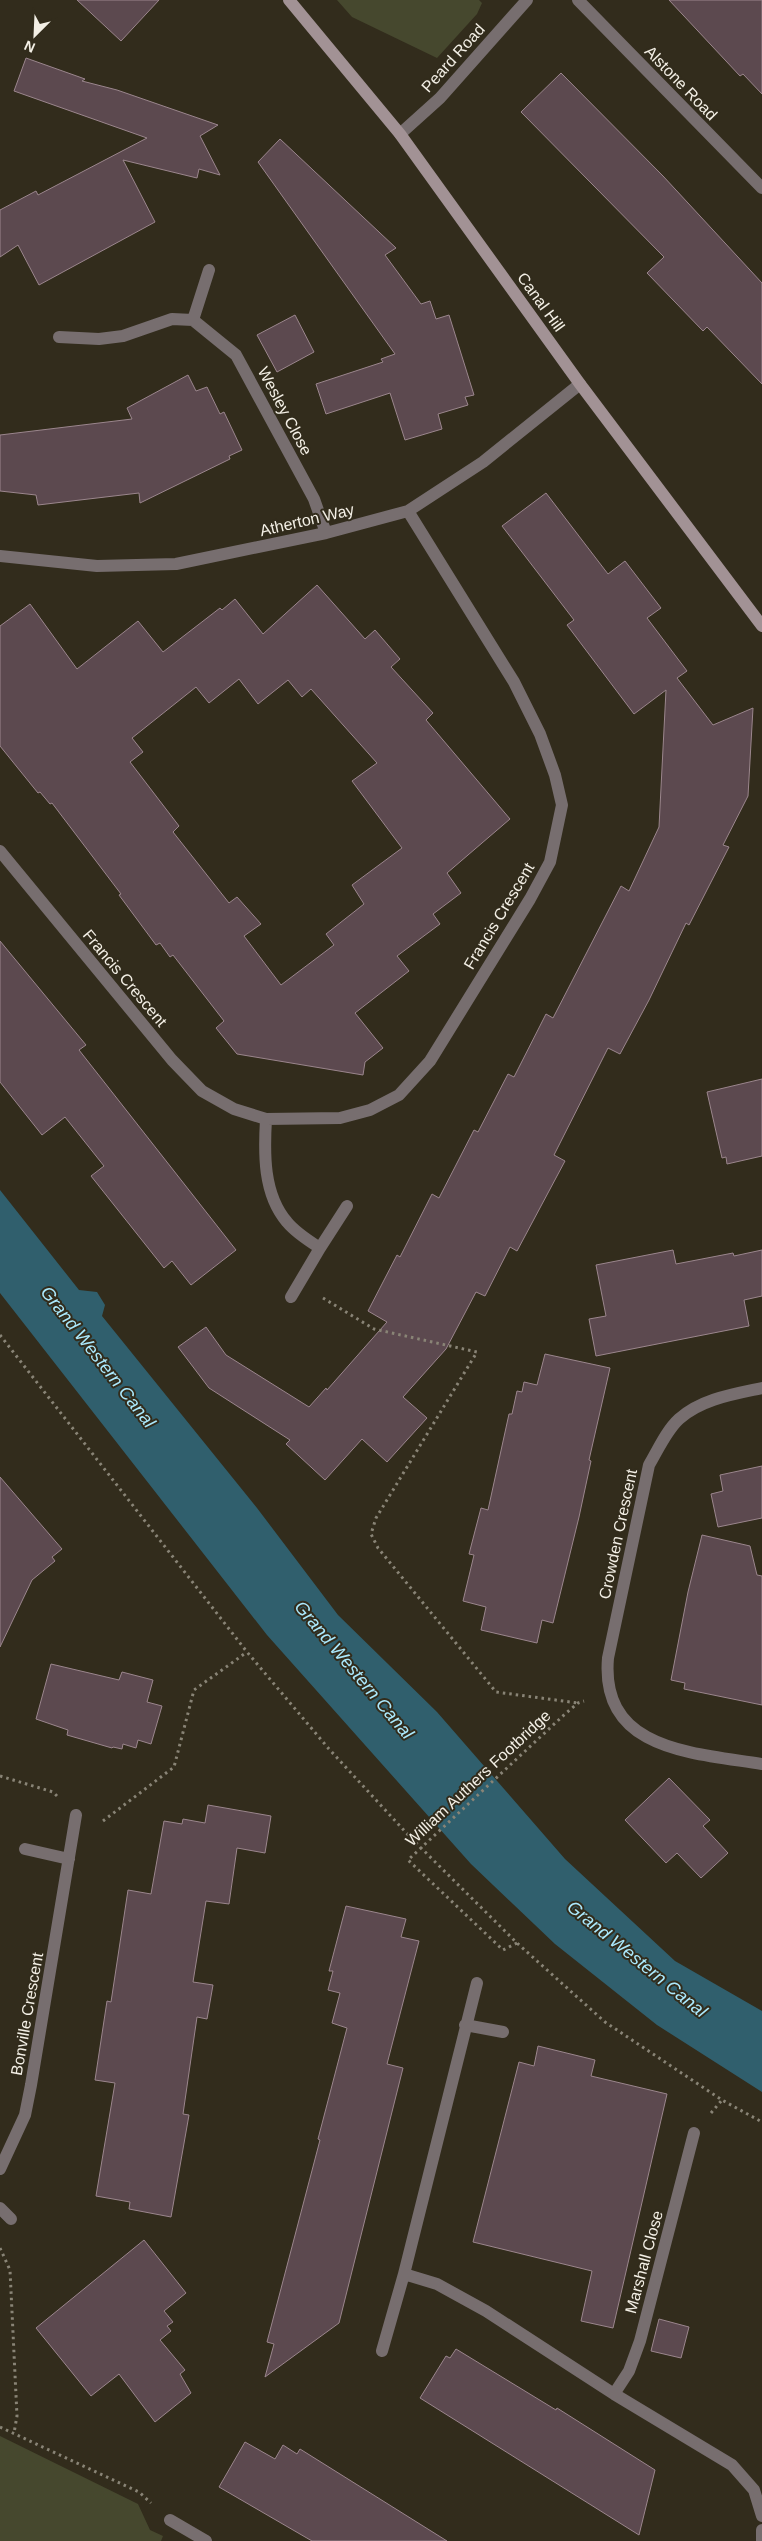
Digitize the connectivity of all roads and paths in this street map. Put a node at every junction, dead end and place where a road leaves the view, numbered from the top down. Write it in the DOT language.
graph roads {
  1 [pos="289,0"];
  2 [pos="527,0"];
  3 [pos="578,0"];
  4 [pos="400,134"];
  5 [pos="762,188"];
  6 [pos="209,270"];
  7 [pos="193,320"];
  8 [pos="59,337"];
  9 [pos="580,384"];
  10 [pos="408,512"];
  11 [pos="326,533"];
  12 [pos="0,556"];
  13 [pos="762,626"];
  14 [pos="0,851"];
  15 [pos="266,1119"];
  16 [pos="347,1206"];
  17 [pos="320,1248"];
  18 [pos="299,1284"];
  19 [pos="291,1297"];
  20 [pos="0,1335"];
  21 [pos="762,1388"];
  22 [pos="246,1652"];
  23 [pos="578,1703"];
  24 [pos="565,1714"];
  25 [pos="762,1764"];
  26 [pos="0,1776"];
  27 [pos="76,1815"];
  28 [pos="26,1848"];
  29 [pos="69,1859"];
  30 [pos="516,1943"];
  31 [pos="477,1983"];
  32 [pos="466,2025"];
  33 [pos="503,2032"];
  34 [pos="762,2122"];
  35 [pos="694,2133"];
  36 [pos="0,2169"];
  37 [pos="0,2208"];
  38 [pos="10,2220"];
  39 [pos="0,2248"];
  40 [pos="404,2274"];
  41 [pos="382,2351"];
  42 [pos="614,2394"];
  43 [pos="0,2427"];
  44 [pos="14,2433"];
  45 [pos="762,2516"];
  46 [pos="170,2520"];
  47 [pos="762,2530"];
  48 [pos="206,2541"];
  49 [pos="762,2541"];
  1 -- 4 [label="street, Canal Hill"];
  2 -- 4 [label="street, Peard Road"];
  3 -- 5 [label="street, Alstone Road"];
  4 -- 9 [label="street, Canal Hill"];
  6 -- 7 [label="street"];
  7 -- 8 [label="street"];
  7 -- 11 [label="street, Wesley Close"];
  9 -- 10 [label="street, Atherton Way"];
  9 -- 13 [label="street, Canal Hill"];
  10 -- 11 [label="street, Atherton Way"];
  10 -- 15 [label="street, Francis Crescent"];
  11 -- 12 [label="street, Atherton Way"];
  14 -- 15 [label="street, Francis Crescent"];
  15 -- 17 [label="street"];
  16 -- 17 [label="street"];
  17 -- 18 [label="street"];
  18 -- 19 [label="street"];
  18 -- 23 [label="path"];
  20 -- 22 [label="path"];
  21 -- 25 [label="street, Crowden Crescent"];
  22 -- 27 [label="path"];
  22 -- 30 [label="path"];
  24 -- 30 [label="path, William Authers Footbridge"];
  26 -- 27 [label="path"];
  27 -- 29 [label="street, Bonville Crescent"];
  28 -- 29 [label="street"];
  29 -- 36 [label="street, Bonville Crescent"];
  30 -- 34 [label="path"];
  31 -- 32 [label="street"];
  32 -- 33 [label="street"];
  32 -- 40 [label="street"];
  35 -- 42 [label="street, Marshall Close"];
  37 -- 38 [label="street"];
  39 -- 44 [label="path"];
  40 -- 41 [label="street"];
  40 -- 42 [label="street"];
  42 -- 45 [label="street"];
  43 -- 44 [label="path"];
  44 -- 46 [label="path"];
  46 -- 48 [label="street"];
  47 -- 49 [label="street"];
}
